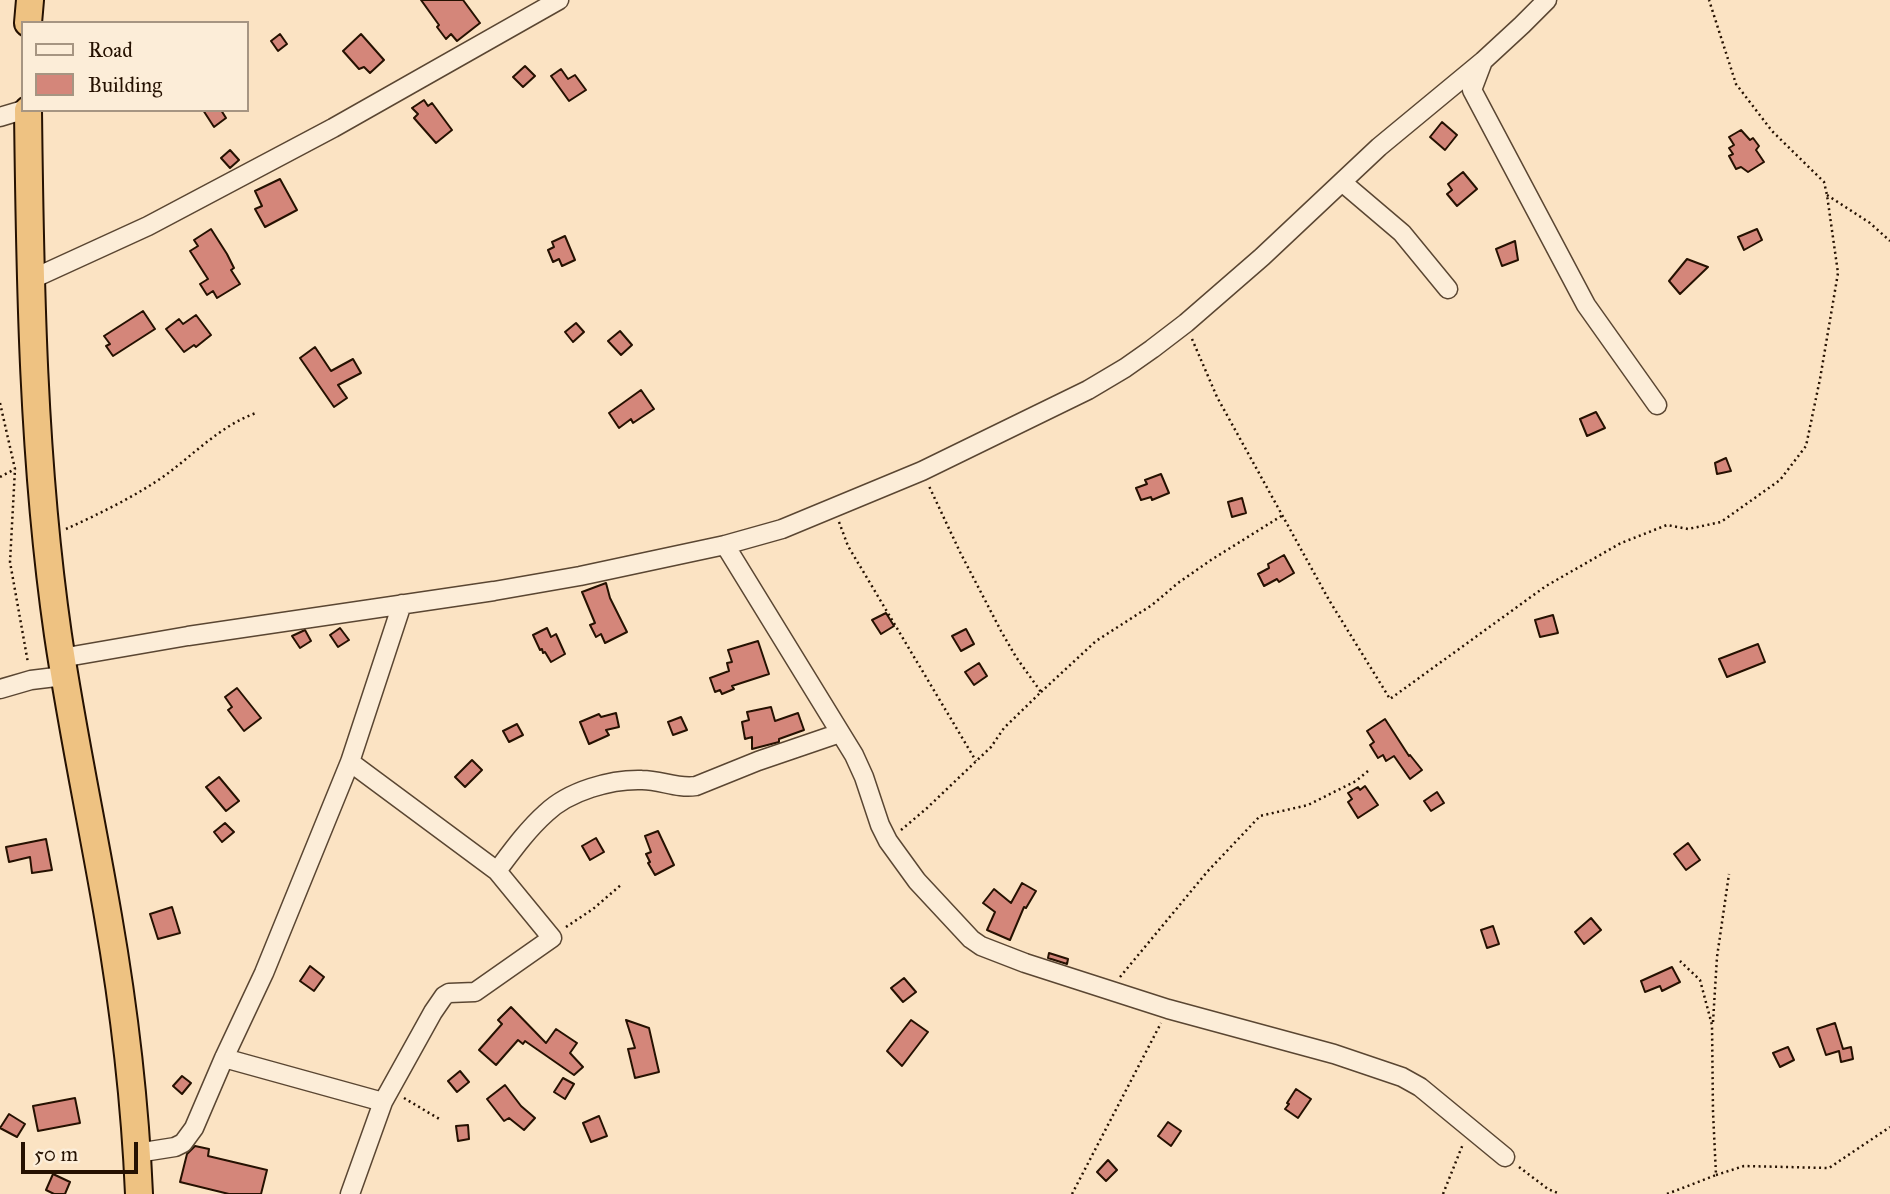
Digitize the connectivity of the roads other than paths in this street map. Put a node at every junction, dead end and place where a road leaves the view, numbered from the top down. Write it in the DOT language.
graph roads {
  1 [pos="29,0"];
  2 [pos="559,0"];
  3 [pos="1547,0"];
  4 [pos="29,21"];
  5 [pos="1483,61"];
  6 [pos="21,111"];
  7 [pos="25,112"];
  8 [pos="0,117"];
  9 [pos="1342,182"];
  10 [pos="30,280"];
  11 [pos="1448,289"];
  12 [pos="1657,405"];
  13 [pos="725,545"];
  14 [pos="402,604"];
  15 [pos="63,667"];
  16 [pos="0,689"];
  17 [pos="840,733"];
  18 [pos="350,762"];
  19 [pos="497,871"];
  20 [pos="224,1058"];
  21 [pos="386,1095"];
  22 [pos="137,1153"];
  23 [pos="1505,1157"];
  24 [pos="139,1194"];
  25 [pos="350,1194"];
  1 -- 4 [label="highway"];
  2 -- 10 [label="street"];
  3 -- 5 [label="street"];
  5 -- 9 [label="street"];
  5 -- 12 [label="street"];
  6 -- 8 [label="street"];
  7 -- 10 [label="highway"];
  9 -- 11 [label="street"];
  9 -- 13 [label="street"];
  10 -- 15 [label="highway"];
  13 -- 14 [label="street"];
  13 -- 17 [label="street"];
  14 -- 15 [label="street"];
  14 -- 18 [label="street"];
  15 -- 16 [label="street"];
  15 -- 22 [label="highway"];
  17 -- 19 [label="street"];
  17 -- 23 [label="street"];
  18 -- 19 [label="street"];
  18 -- 20 [label="street"];
  19 -- 21 [label="street"];
  20 -- 21 [label="street"];
  20 -- 22 [label="street"];
  21 -- 25 [label="street"];
  22 -- 24 [label="highway"];
}
